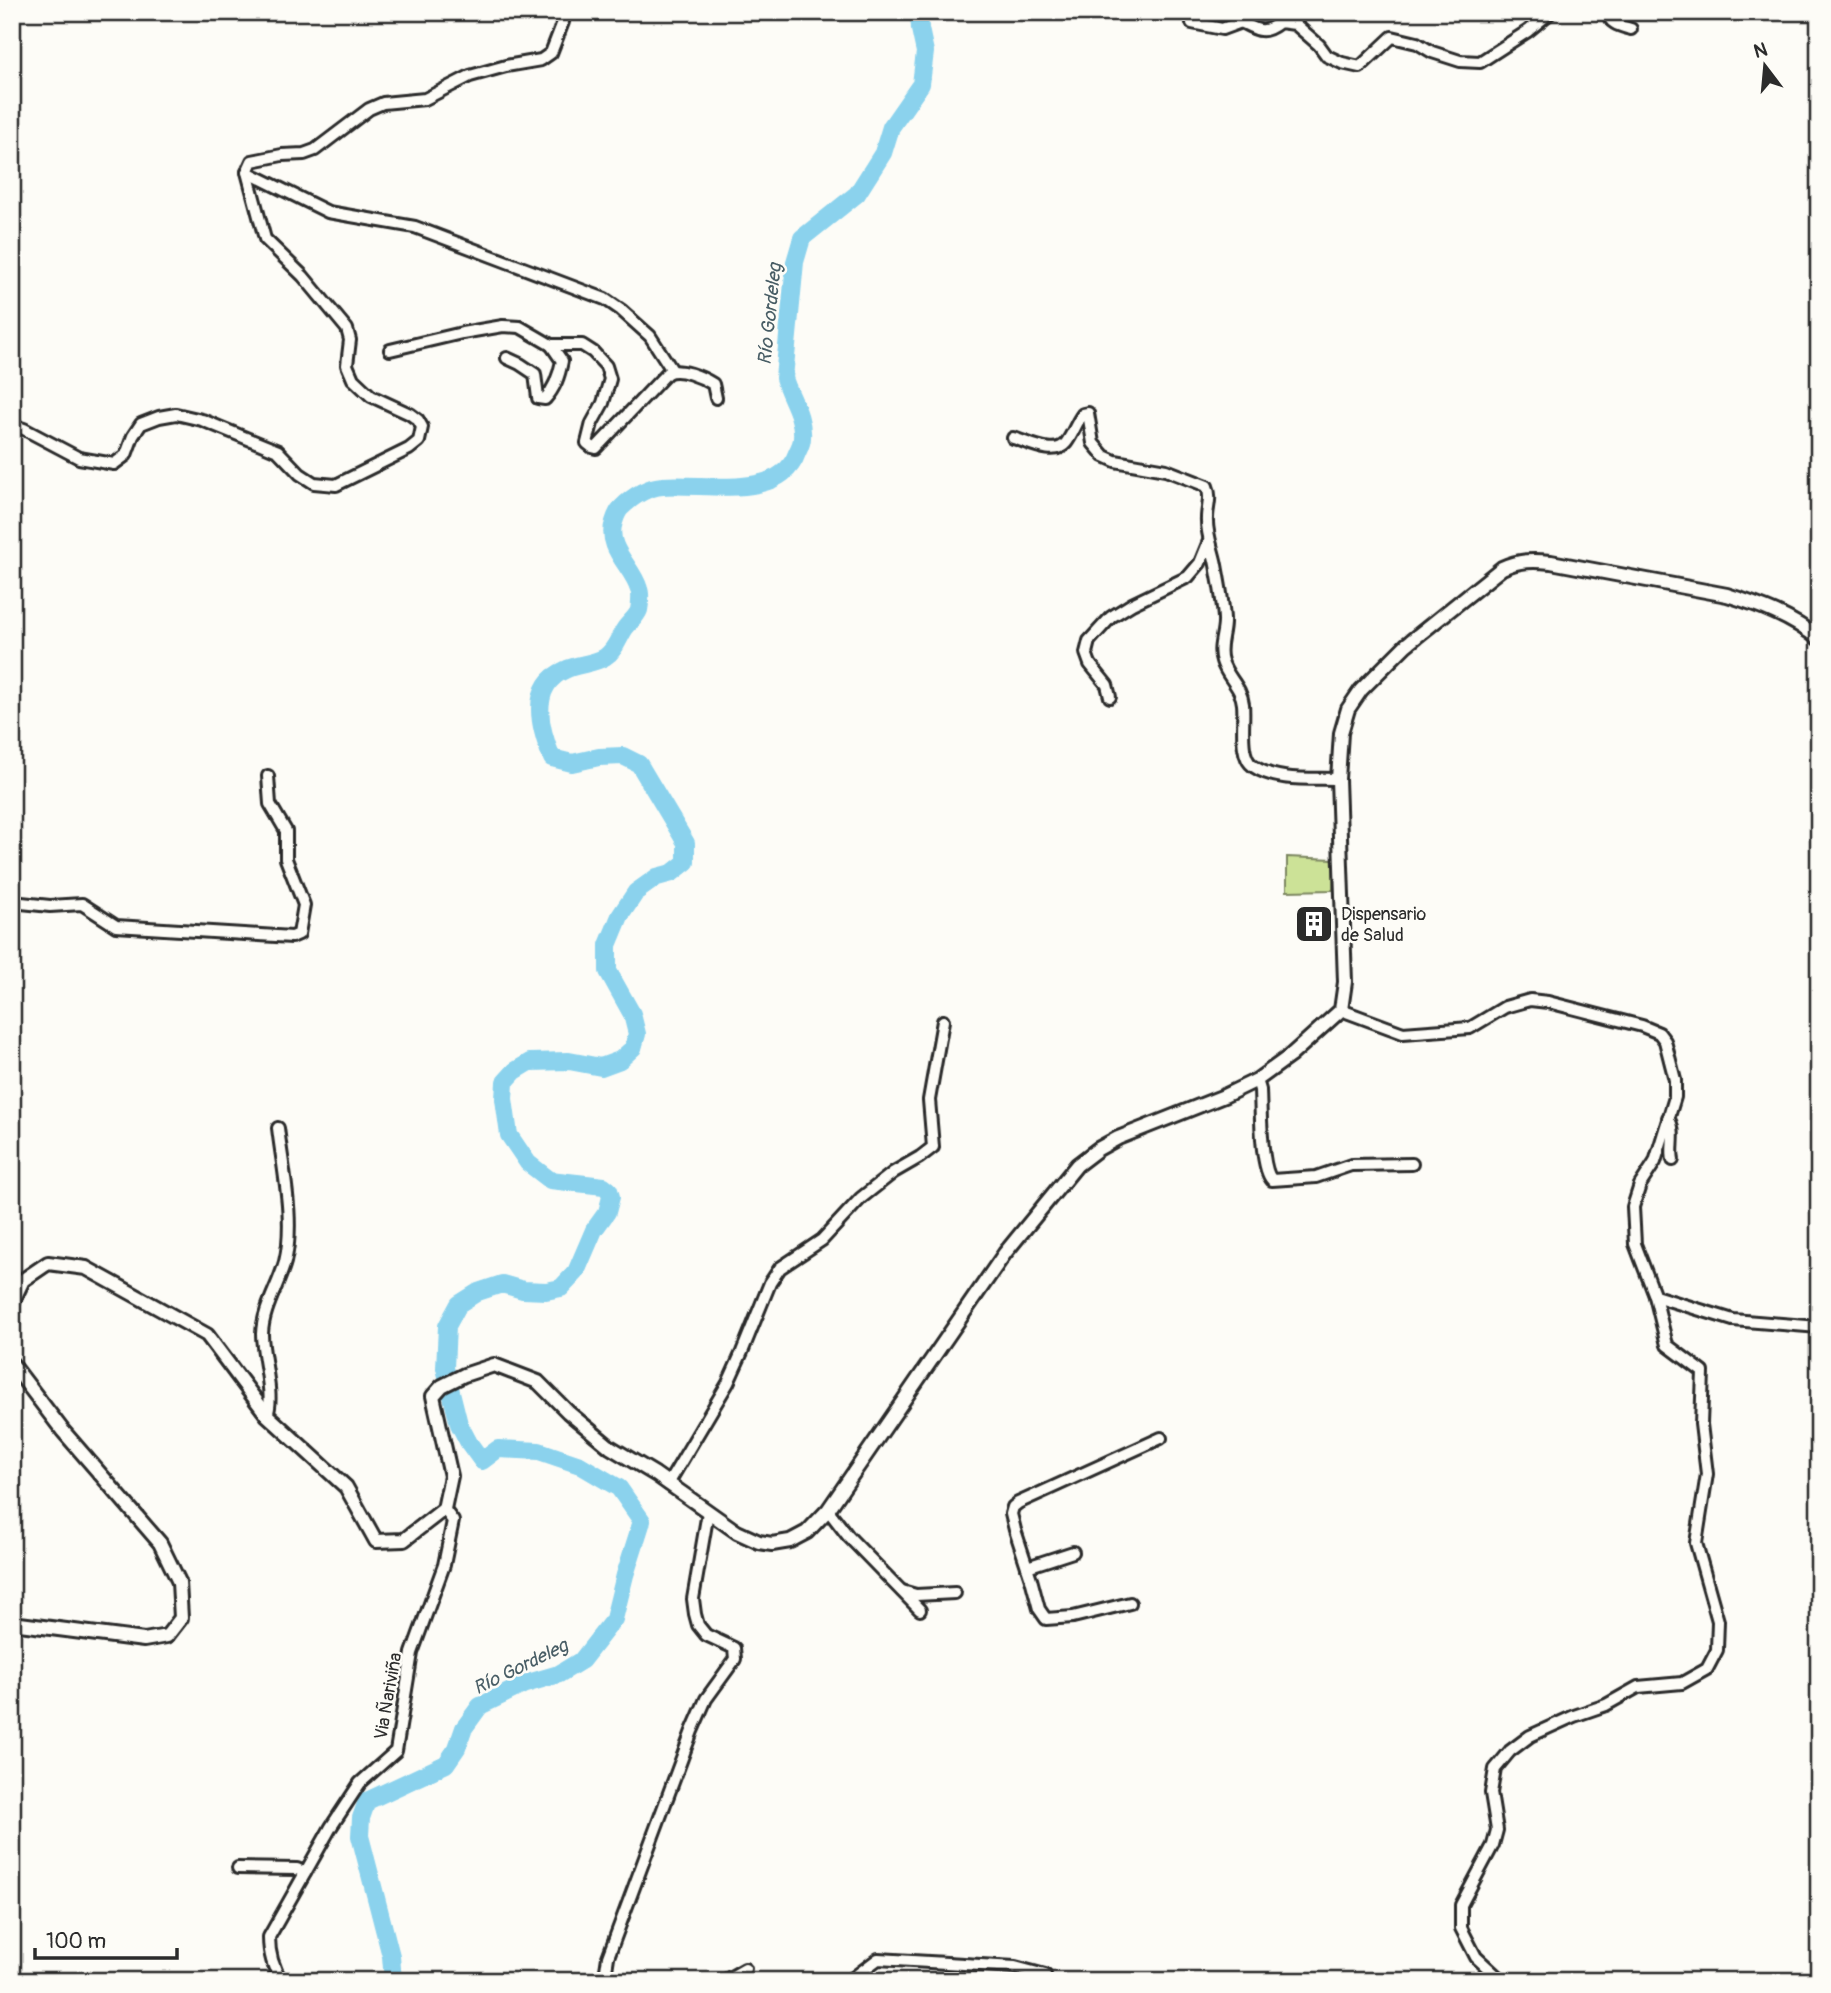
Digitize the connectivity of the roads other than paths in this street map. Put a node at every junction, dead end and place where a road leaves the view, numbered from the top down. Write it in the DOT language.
graph roads {
  1 [pos="564,12"];
  2 [pos="1551,12"];
  3 [pos="1602,12"];
  4 [pos="1608,12"];
  5 [pos="1192,23"];
  6 [pos="1630,29"];
  7 [pos="247,172"];
  8 [pos="551,345"];
  9 [pos="390,350"];
  10 [pos="507,358"];
  11 [pos="672,370"];
  12 [pos="716,398"];
  13 [pos="12,425"];
  14 [pos="1013,438"];
  15 [pos="1209,541"];
  16 [pos="1819,639"];
  17 [pos="1110,697"];
  18 [pos="268,776"];
  19 [pos="1338,779"];
  20 [pos="12,902"];
  21 [pos="1341,1010"];
  22 [pos="943,1021"];
  23 [pos="1257,1080"];
  24 [pos="1668,1118"];
  25 [pos="278,1128"];
  26 [pos="1673,1160"];
  27 [pos="1412,1164"];
  28 [pos="1655,1296"];
  29 [pos="12,1303"];
  30 [pos="1819,1327"];
  31 [pos="12,1364"];
  32 [pos="267,1415"];
  33 [pos="1161,1438"];
  34 [pos="668,1484"];
  35 [pos="444,1509"];
  36 [pos="828,1510"];
  37 [pos="708,1512"];
  38 [pos="1073,1552"];
  39 [pos="1027,1567"];
  40 [pos="899,1590"];
  41 [pos="955,1593"];
  42 [pos="1130,1603"];
  43 [pos="920,1609"];
  44 [pos="12,1622"];
  45 [pos="238,1868"];
  46 [pos="305,1873"];
  47 [pos="746,1969"];
  48 [pos="1045,1975"];
  49 [pos="282,1981"];
  50 [pos="608,1981"];
  51 [pos="723,1981"];
  52 [pos="849,1981"];
  53 [pos="1502,1981"];
  1 -- 7 [label="street"];
  2 -- 5 [label="street"];
  3 -- 4 [label="street"];
  4 -- 6 [label="street"];
  7 -- 11 [label="street"];
  7 -- 13 [label="street"];
  8 -- 9 [label="street"];
  8 -- 10 [label="street"];
  8 -- 11 [label="street"];
  11 -- 12 [label="street"];
  14 -- 15 [label="street"];
  15 -- 17 [label="street"];
  15 -- 19 [label="street"];
  16 -- 19 [label="street"];
  18 -- 20 [label="street"];
  19 -- 21 [label="street"];
  21 -- 23 [label="street"];
  21 -- 24 [label="street"];
  22 -- 34 [label="street"];
  23 -- 27 [label="street"];
  23 -- 36 [label="street"];
  24 -- 26 [label="street"];
  24 -- 28 [label="street"];
  25 -- 32 [label="street"];
  28 -- 30 [label="street"];
  28 -- 53 [label="street"];
  29 -- 32 [label="street"];
  31 -- 44 [label="street"];
  32 -- 35 [label="street"];
  33 -- 39 [label="street"];
  34 -- 35 [label="street"];
  34 -- 37 [label="street"];
  35 -- 46 [label="street, Via Ñariviña"];
  36 -- 37 [label="street"];
  36 -- 40 [label="street"];
  37 -- 50 [label="street"];
  38 -- 39 [label="street"];
  39 -- 42 [label="street"];
  40 -- 41 [label="street"];
  40 -- 43 [label="street"];
  45 -- 46 [label="street"];
  46 -- 49 [label="street, Via Ñariviña"];
  47 -- 51 [label="street"];
  48 -- 52 [label="street"];
}
